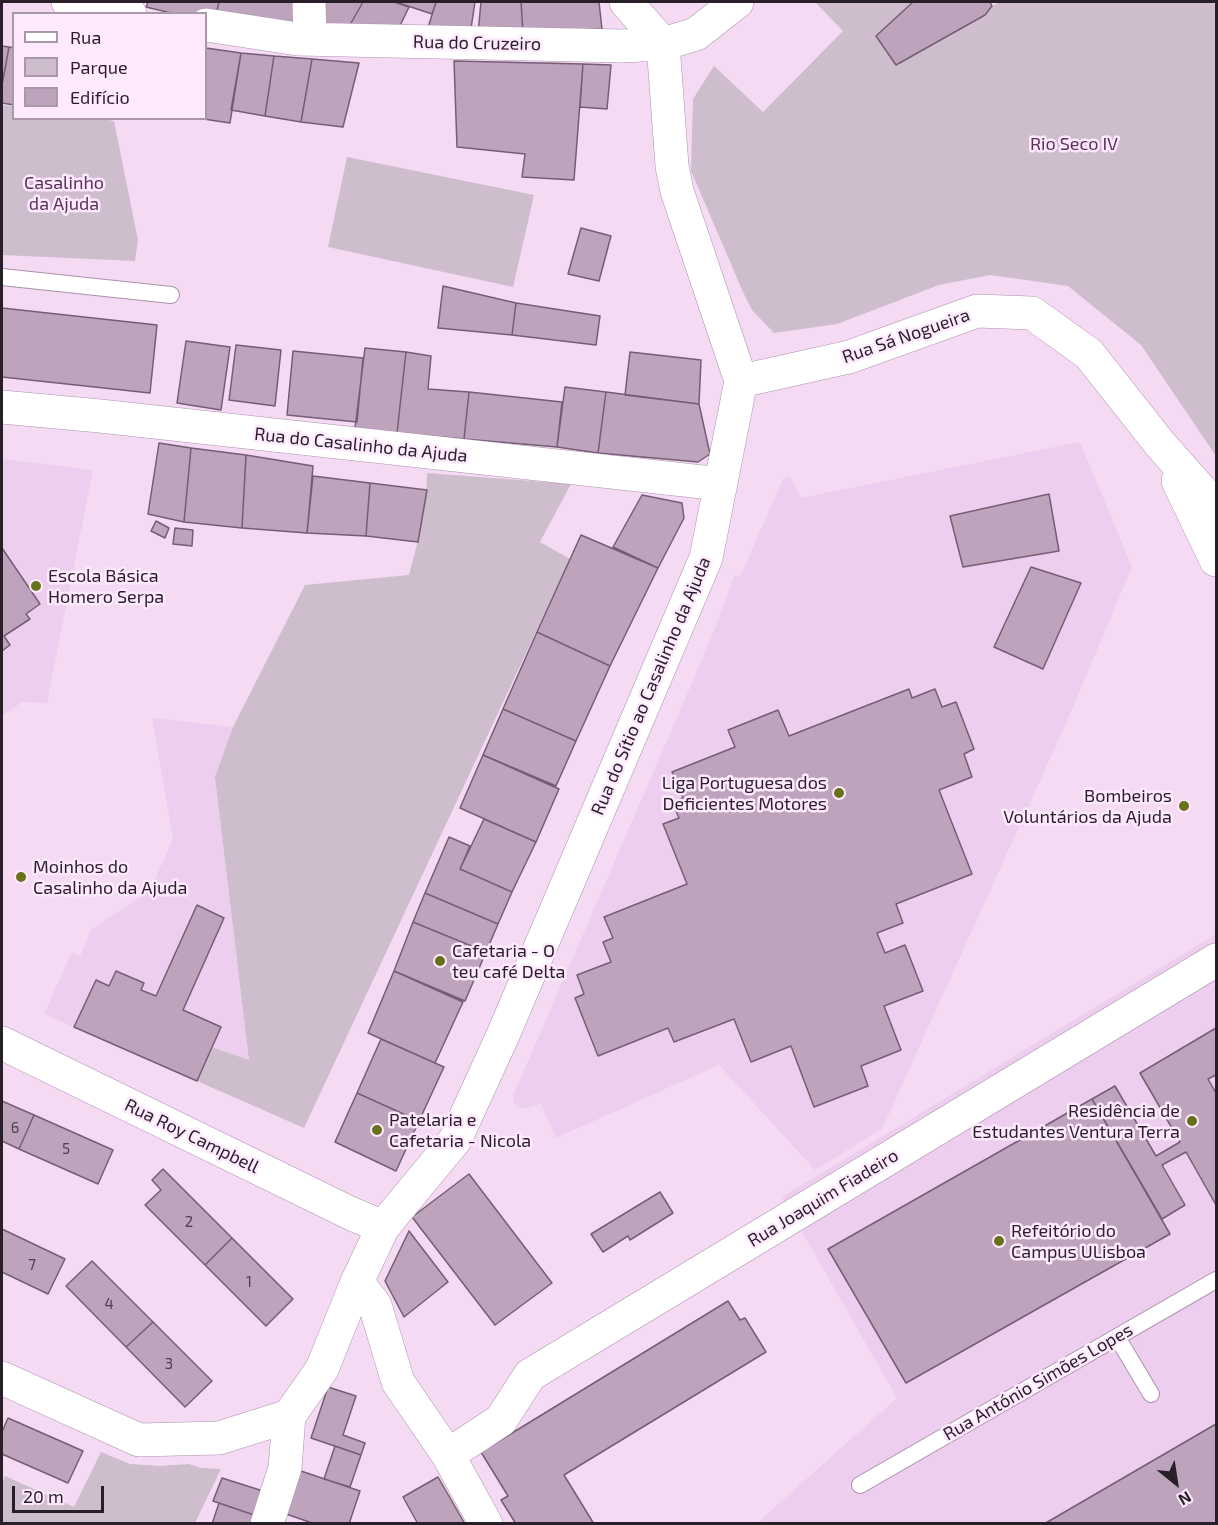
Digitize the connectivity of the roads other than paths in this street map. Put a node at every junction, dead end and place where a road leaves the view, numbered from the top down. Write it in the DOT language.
graph roads {
  1 [pos="68,2"];
  2 [pos="309,2"];
  3 [pos="626,2"];
  4 [pos="737,2"];
  5 [pos="120,12"];
  6 [pos="207,25"];
  7 [pos="310,39"];
  8 [pos="663,44"];
  9 [pos="2,277"];
  10 [pos="171,295"];
  11 [pos="741,381"];
  12 [pos="2,407"];
  13 [pos="1160,444"];
  14 [pos="721,484"];
  15 [pos="1216,507"];
  16 [pos="1216,560"];
  17 [pos="1216,960"];
  18 [pos="2,1043"];
  19 [pos="383,1227"];
  20 [pos="1216,1280"];
  21 [pos="357,1282"];
  22 [pos="1117,1337"];
  23 [pos="2,1378"];
  24 [pos="1151,1394"];
  25 [pos="290,1416"];
  26 [pos="448,1455"];
  27 [pos="860,1485"];
  28 [pos="267,1524"];
  29 [pos="486,1524"];
  1 -- 5 [label="street"];
  2 -- 7 [label="street"];
  3 -- 8 [label="street"];
  4 -- 8 [label="street, Rua do Cruzeiro"];
  6 -- 7 [label="street, Rua do Cruzeiro"];
  7 -- 8 [label="street, Rua do Cruzeiro"];
  8 -- 11 [label="street, Rua do Sítio ao Casalinho da Ajuda"];
  9 -- 10 [label="lane"];
  11 -- 13 [label="street, Rua Sá Nogueira"];
  11 -- 14 [label="street, Rua do Sítio ao Casalinho da Ajuda"];
  12 -- 14 [label="street, Rua do Casalinho da Ajuda"];
  13 -- 15 [label="street, Rua Sá Nogueira"];
  13 -- 16 [label="street, Rua Sá Nogueira"];
  14 -- 19 [label="street, Rua do Sítio ao Casalinho da Ajuda"];
  17 -- 26 [label="street, Rua Joaquim Fiadeiro"];
  18 -- 19 [label="street, Rua Roy Campbell"];
  19 -- 21 [label="street, Rua do Sítio ao Casalinho da Ajuda"];
  20 -- 22 [label="lane, Rua António Simões Lopes"];
  21 -- 25 [label="street, Rua do Sítio ao Casalinho da Ajuda"];
  21 -- 26 [label="street"];
  22 -- 24 [label="lane"];
  22 -- 27 [label="lane, Rua António Simões Lopes"];
  23 -- 25 [label="street"];
  25 -- 28 [label="street, Rua do Sítio ao Casalinho da Ajuda"];
  26 -- 29 [label="street"];
}
